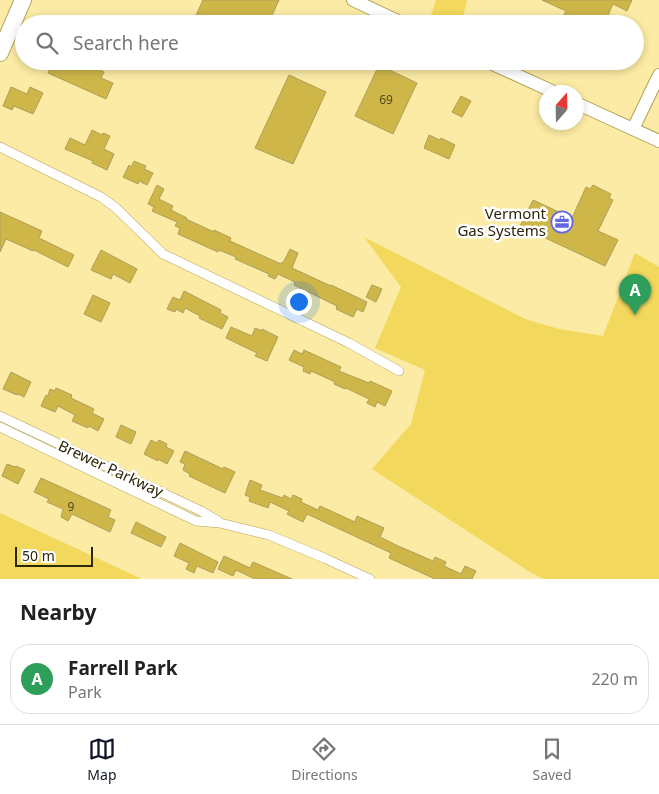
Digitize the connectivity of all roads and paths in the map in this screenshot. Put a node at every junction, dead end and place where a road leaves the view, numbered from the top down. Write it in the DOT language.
graph roads {
  1 [pos="23,0"];
  2 [pos="353,0"];
  3 [pos="16,15"];
  4 [pos="385,15"];
  5 [pos="15,18"];
  6 [pos="0,51"];
  7 [pos="506,70"];
  8 [pos="659,75"];
  9 [pos="539,85"];
  10 [pos="584,107"];
  11 [pos="633,129"];
  12 [pos="659,141"];
  13 [pos="0,147"];
  14 [pos="399,371"];
  15 [pos="0,416"];
  16 [pos="0,427"];
  17 [pos="220,523"];
  18 [pos="370,579"];
  1 -- 3 [label="highway"];
  2 -- 4 [label="street"];
  5 -- 6 [label="highway"];
  7 -- 9 [label="street"];
  8 -- 11 [label="street"];
  10 -- 11 [label="street"];
  11 -- 12 [label="street"];
  13 -- 14 [label="street"];
  15 -- 17 [label="street, Brewer Parkway"];
  16 -- 17 [label="street, Brewer Parkway"];
  17 -- 18 [label="street, Brewer Parkway"];
}
